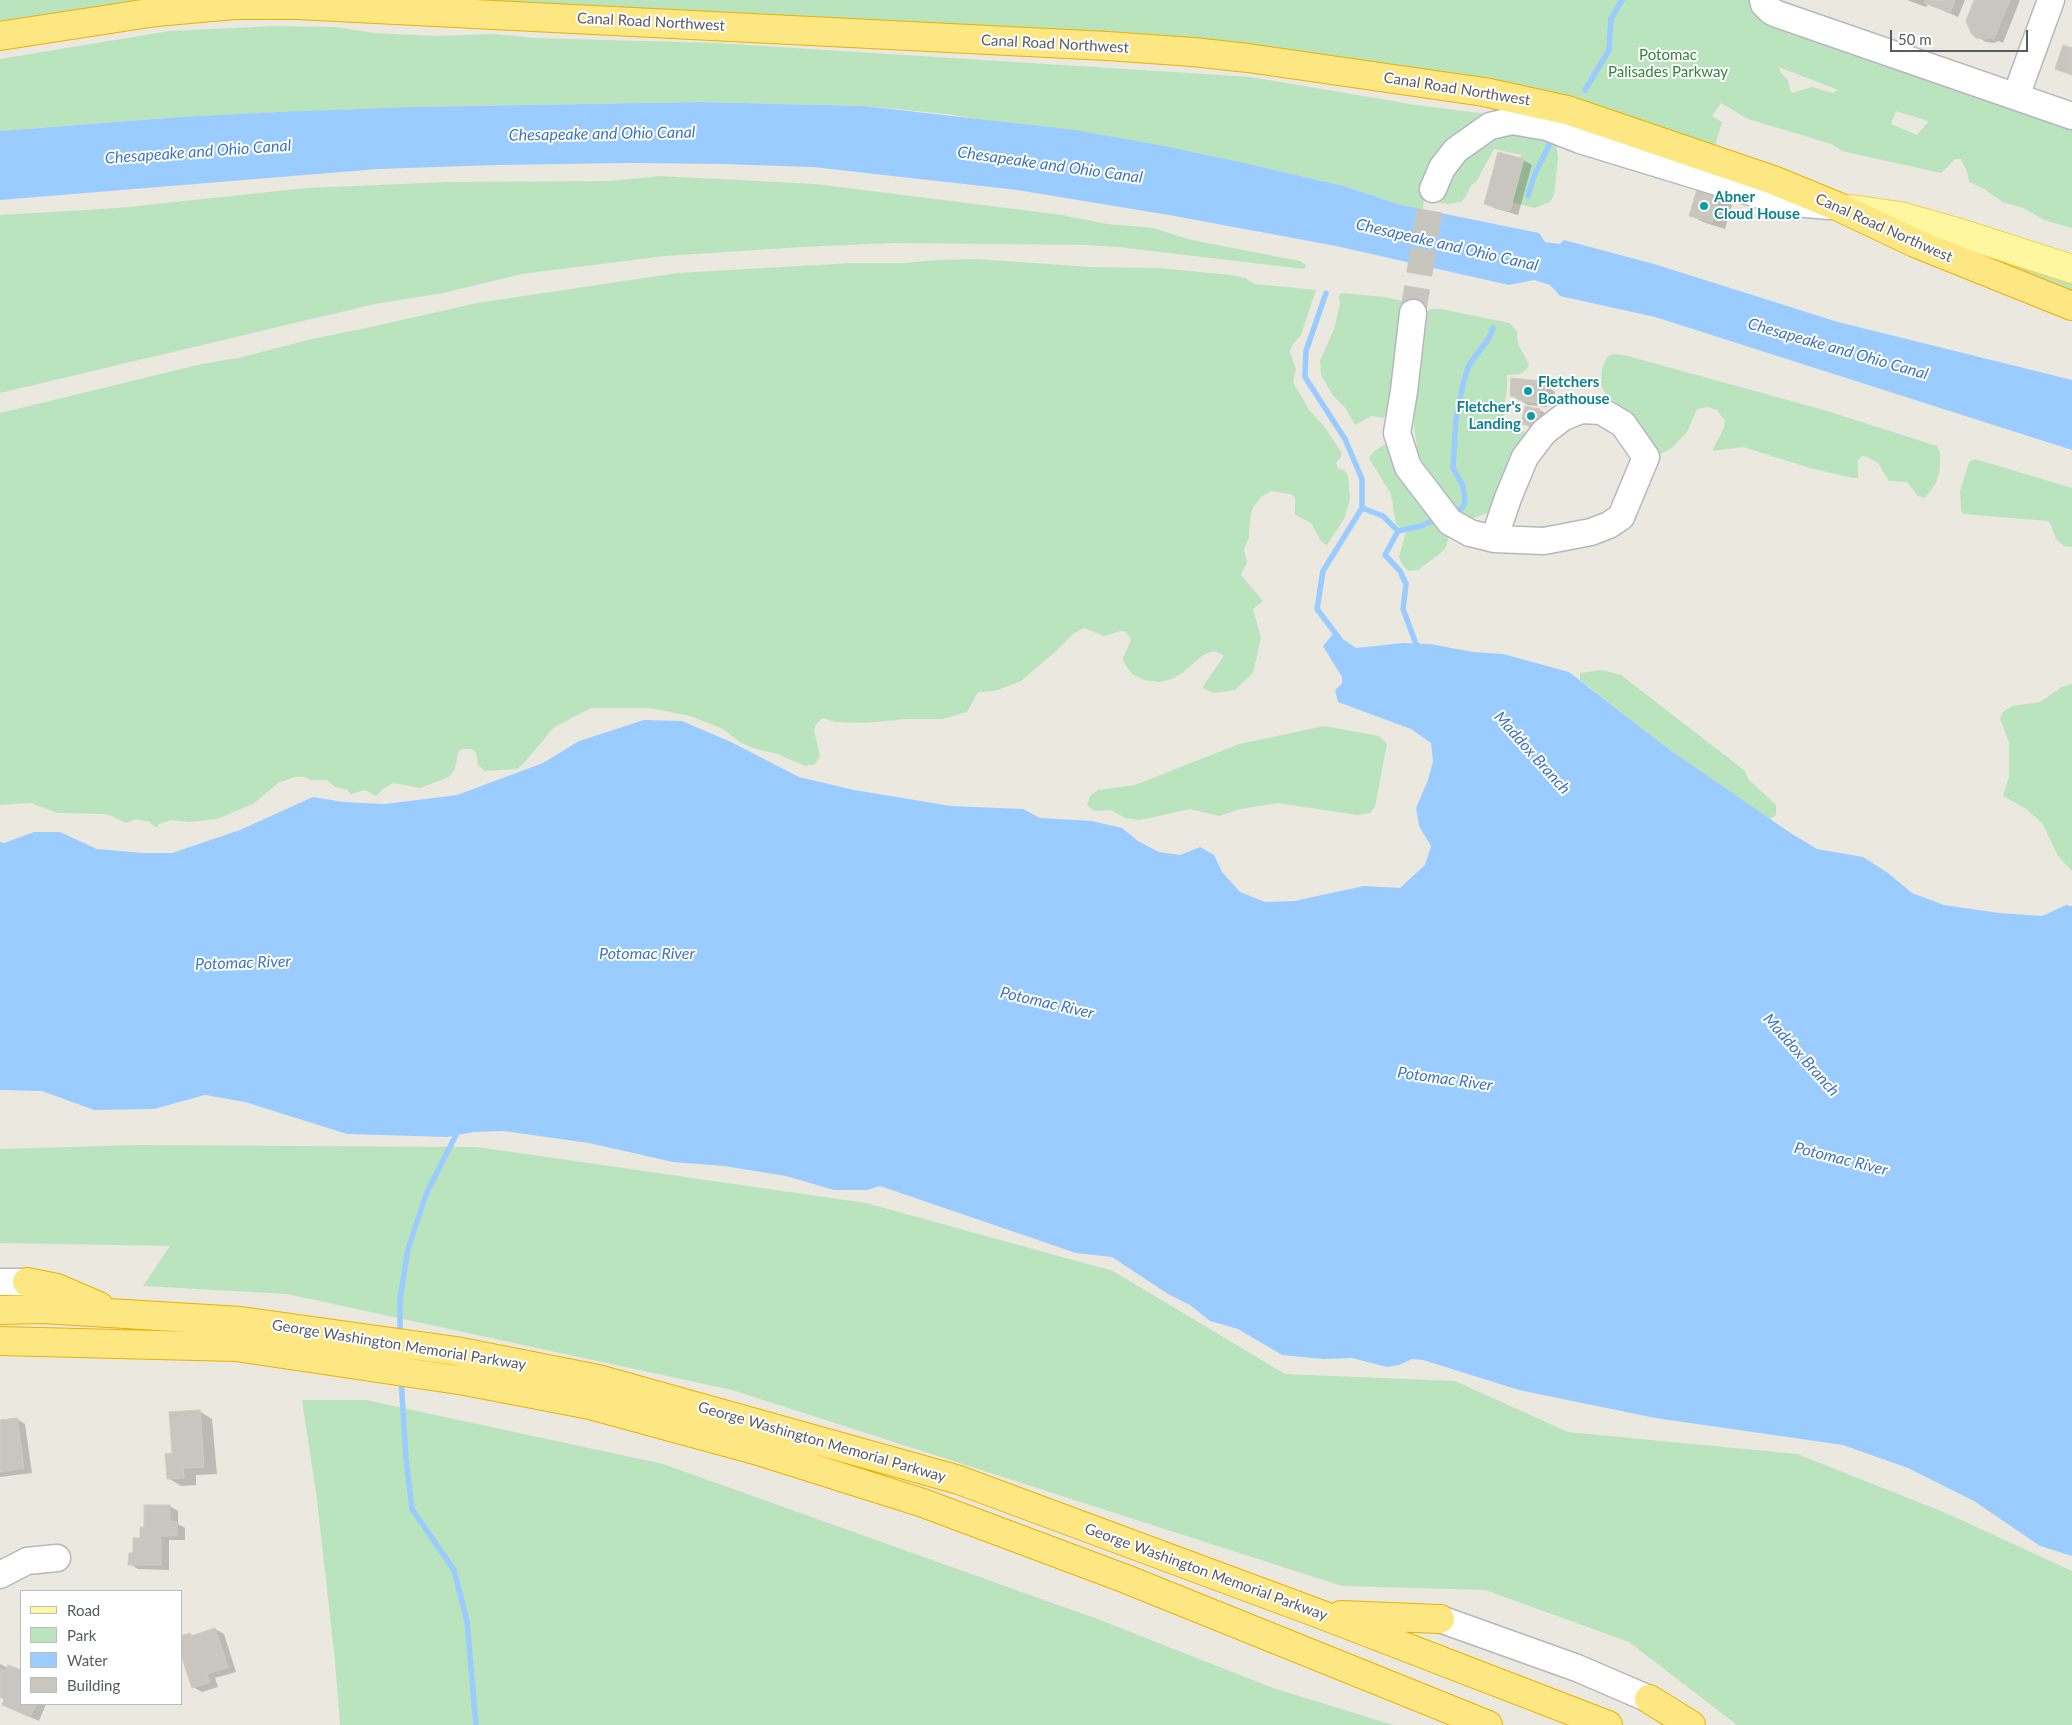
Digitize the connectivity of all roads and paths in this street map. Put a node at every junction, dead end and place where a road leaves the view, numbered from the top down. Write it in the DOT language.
graph roads {
  1 [pos="2051,0"];
  2 [pos="1764,2"];
  3 [pos="0,36"];
  4 [pos="2016,96"];
  5 [pos="2072,116"];
  6 [pos="1433,189"];
  7 [pos="1839,207"];
  8 [pos="2072,269"];
  9 [pos="2072,306"];
  10 [pos="1413,314"];
  11 [pos="1494,540"];
  12 [pos="0,1282"];
  13 [pos="27,1282"];
  14 [pos="0,1310"];
  15 [pos="119,1314"];
  16 [pos="0,1341"];
  17 [pos="57,1558"];
  18 [pos="0,1575"];
  19 [pos="1320,1614"];
  20 [pos="1440,1619"];
  21 [pos="1649,1699"];
  22 [pos="1488,1725"];
  23 [pos="1608,1725"];
  24 [pos="1691,1725"];
  1 -- 4 [label="street"];
  2 -- 4 [label="street"];
  3 -- 7 [label="highway, Canal Road Northwest"];
  4 -- 5 [label="street"];
  6 -- 7 [label="street"];
  7 -- 8 [label="main road"];
  7 -- 9 [label="highway, Canal Road Northwest"];
  10 -- 11 [label="street"];
  11 -- 11 [label="street"];
  12 -- 13 [label="street"];
  13 -- 15 [label="highway"];
  14 -- 15 [label="highway, George Washington Memorial Parkway"];
  15 -- 19 [label="highway, George Washington Memorial Parkway"];
  16 -- 22 [label="highway, George Washington Memorial Parkway"];
  17 -- 18 [label="street"];
  19 -- 20 [label="highway"];
  19 -- 23 [label="highway, George Washington Memorial Parkway"];
  20 -- 21 [label="street"];
  21 -- 24 [label="highway"];
}
